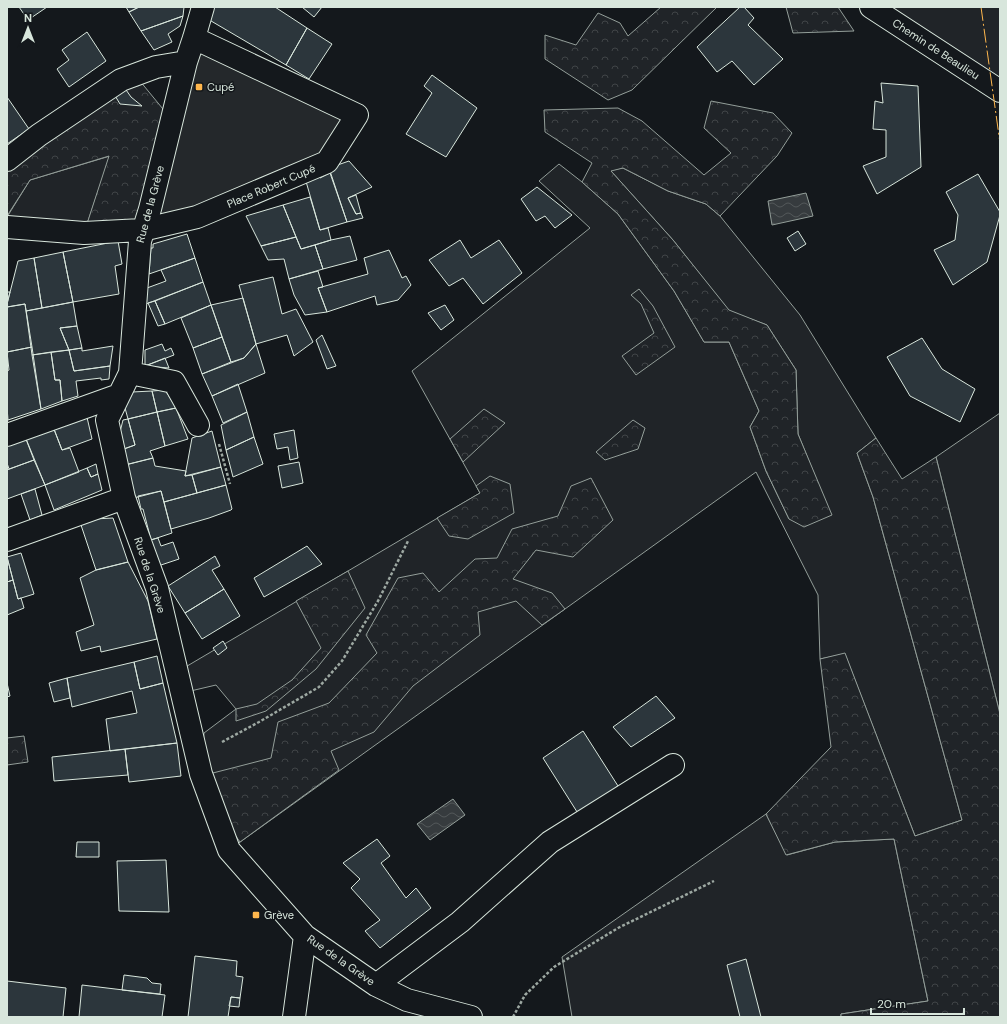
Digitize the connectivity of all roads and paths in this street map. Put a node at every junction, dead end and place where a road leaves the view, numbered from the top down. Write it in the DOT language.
graph roads {
  1 [pos="203,7"];
  2 [pos="872,7"];
  3 [pos="194,38"];
  4 [pos="186,62"];
  5 [pos="1000,91"];
  6 [pos="7,160"];
  7 [pos="7,227"];
  8 [pos="142,230"];
  9 [pos="130,373"];
  10 [pos="119,395"];
  11 [pos="198,425"];
  12 [pos="7,434"];
  13 [pos="230,484"];
  14 [pos="124,498"];
  15 [pos="7,540"];
  16 [pos="408,541"];
  17 [pos="197,755"];
  18 [pos="673,764"];
  19 [pos="714,881"];
  20 [pos="305,936"];
  21 [pos="376,985"];
  22 [pos="294,1017"];
  23 [pos="471,1017"];
  24 [pos="513,1017"];
  1 -- 3 [label="street, Rue de la Grève"];
  2 -- 5 [label="street, Chemin de Beaulieu"];
  3 -- 4 [label="street, Rue de la Grève"];
  3 -- 8 [label="street, Place Robert Cupé"];
  4 -- 6 [label="street"];
  4 -- 8 [label="street, Rue de la Grève"];
  7 -- 8 [label="street, Place Robert Cupé"];
  8 -- 9 [label="street, Rue de la Grève"];
  9 -- 10 [label="street, Rue de la Grève"];
  9 -- 11 [label="street"];
  10 -- 12 [label="street"];
  10 -- 14 [label="street, Rue de la Grève"];
  11 -- 13 [label="path"];
  14 -- 15 [label="street"];
  14 -- 17 [label="street, Rue de la Grève"];
  16 -- 17 [label="path"];
  17 -- 20 [label="street, Rue de la Grève"];
  18 -- 21 [label="street"];
  19 -- 24 [label="path"];
  20 -- 21 [label="street, Rue de la Grève"];
  20 -- 22 [label="street"];
  21 -- 23 [label="street, Rue de la Grève"];
}
